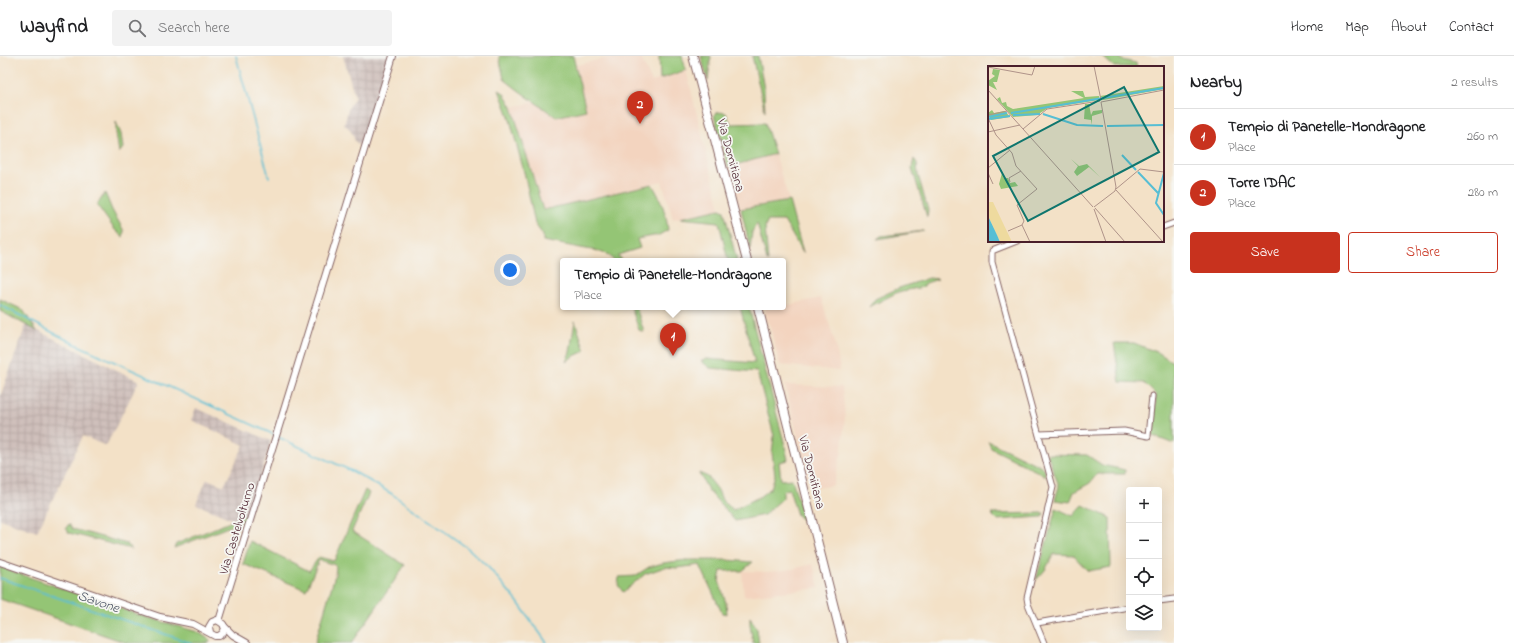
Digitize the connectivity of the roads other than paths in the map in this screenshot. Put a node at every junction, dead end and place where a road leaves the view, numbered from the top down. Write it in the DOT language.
graph roads {
  1 [pos="393,56"];
  2 [pos="693,56"];
  3 [pos="1174,223"];
  4 [pos="1164,227"];
  5 [pos="1014,242"];
  6 [pos="746,258"];
  7 [pos="759,310"];
  8 [pos="1152,396"];
  9 [pos="1039,434"];
  10 [pos="0,562"];
  11 [pos="1174,598"];
  12 [pos="1162,600"];
  13 [pos="1126,608"];
  14 [pos="219,621"];
  15 [pos="212,622"];
  16 [pos="1037,623"];
  17 [pos="193,624"];
  18 [pos="224,626"];
  19 [pos="214,637"];
  20 [pos="244,642"];
  21 [pos="843,643"];
  22 [pos="1044,643"];
  1 -- 14 [label="street, Via Castelvolturno"];
  2 -- 6 [label="main road, Via Domitiana"];
  3 -- 4 [label="street"];
  5 -- 9 [label="street"];
  7 -- 21 [label="main road, Via Domitiana"];
  8 -- 9 [label="street"];
  9 -- 16 [label="street"];
  10 -- 17 [label="street"];
  11 -- 12 [label="street"];
  13 -- 16 [label="street"];
  14 -- 15 [label="street"];
  14 -- 18 [label="street"];
  15 -- 17 [label="street"];
  15 -- 19 [label="street"];
  16 -- 22 [label="street"];
  17 -- 19 [label="street"];
  18 -- 19 [label="street"];
  18 -- 20 [label="street"];
  19 -- 20 [label="street"];
}
